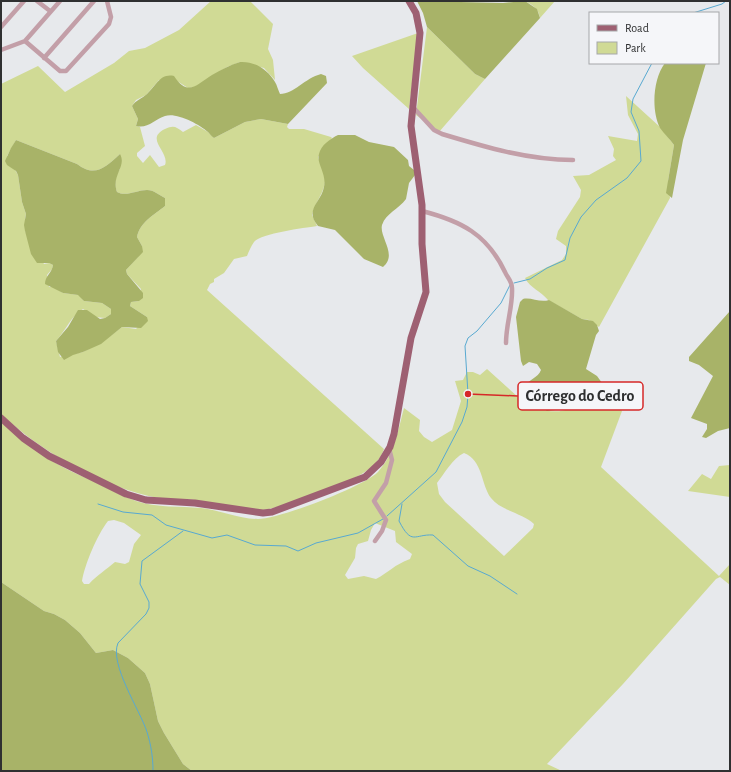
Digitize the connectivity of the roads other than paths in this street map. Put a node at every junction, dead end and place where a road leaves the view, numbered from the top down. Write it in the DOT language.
graph roads {
  1 [pos="24,1"];
  2 [pos="37,1"];
  3 [pos="60,1"];
  4 [pos="94,1"];
  5 [pos="108,1"];
  6 [pos="409,1"];
  7 [pos="50,11"];
  8 [pos="1,27"];
  9 [pos="25,41"];
  10 [pos="1,50"];
  11 [pos="44,58"];
  12 [pos="412,106"];
  13 [pos="573,160"];
  14 [pos="422,211"];
  15 [pos="506,343"];
  16 [pos="1,418"];
  17 [pos="389,448"];
  18 [pos="375,541"];
  1 -- 8 [label="street"];
  2 -- 7 [label="street"];
  3 -- 7 [label="street"];
  4 -- 11 [label="street"];
  5 -- 11 [label="street"];
  6 -- 12 [label="main road"];
  7 -- 9 [label="street"];
  9 -- 10 [label="street"];
  9 -- 11 [label="street"];
  12 -- 13 [label="street"];
  12 -- 14 [label="main road"];
  14 -- 15 [label="street"];
  14 -- 17 [label="main road"];
  16 -- 17 [label="main road"];
  17 -- 18 [label="street"];
}
